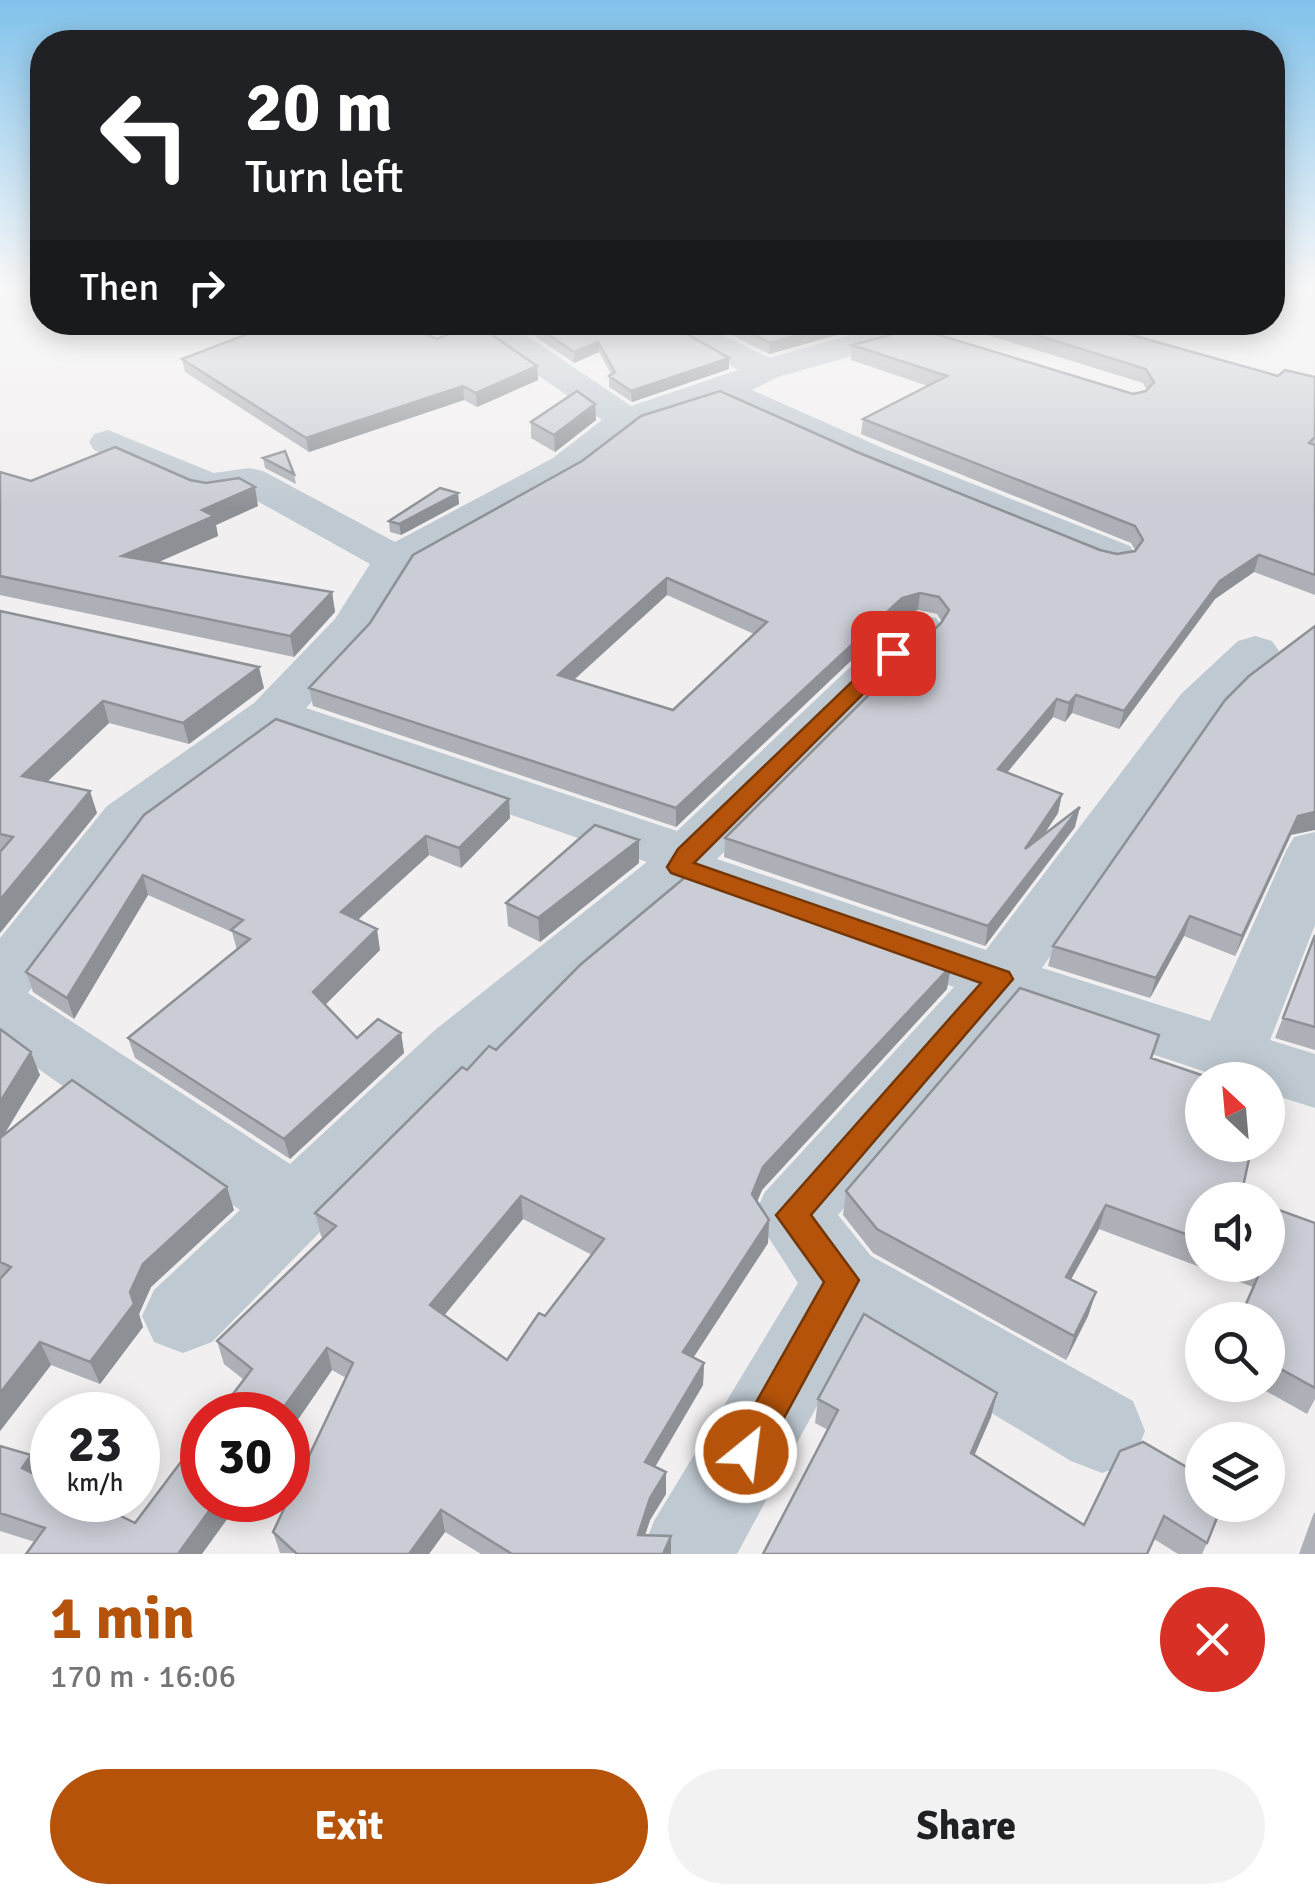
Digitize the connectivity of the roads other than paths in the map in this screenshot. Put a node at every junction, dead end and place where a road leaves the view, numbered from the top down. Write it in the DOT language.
graph roads {
  1 [pos="544,364"];
  2 [pos="753,364"];
  3 [pos="787,364"];
  4 [pos="766,370"];
  5 [pos="722,390"];
  6 [pos="626,420"];
  7 [pos="108,442"];
  8 [pos="1114,556"];
  9 [pos="395,560"];
  10 [pos="919,628"];
  11 [pos="1255,651"];
  12 [pos="275,686"];
  13 [pos="1315,850"];
  14 [pos="683,861"];
  15 [pos="1000,979"];
  16 [pos="0,983"];
  17 [pos="0,1008"];
  18 [pos="1230,1052"];
  19 [pos="1315,1081"];
  20 [pos="295,1207"];
  21 [pos="843,1280"];
  22 [pos="183,1316"];
  23 [pos="1102,1431"];
  24 [pos="687,1554"];
  1 -- 6 [label="street"];
  2 -- 4 [label="street"];
  3 -- 4 [label="street"];
  4 -- 5 [label="street"];
  5 -- 6 [label="street"];
  5 -- 8 [label="street"];
  6 -- 9 [label="street"];
  7 -- 9 [label="street"];
  9 -- 12 [label="street"];
  10 -- 14 [label="street"];
  11 -- 15 [label="street"];
  12 -- 14 [label="street"];
  12 -- 16 [label="street"];
  13 -- 18 [label="street"];
  14 -- 15 [label="street"];
  14 -- 20 [label="street"];
  15 -- 18 [label="street"];
  15 -- 21 [label="street"];
  17 -- 20 [label="street"];
  18 -- 19 [label="street"];
  20 -- 22 [label="street"];
  21 -- 23 [label="street"];
  21 -- 24 [label="street"];
}
